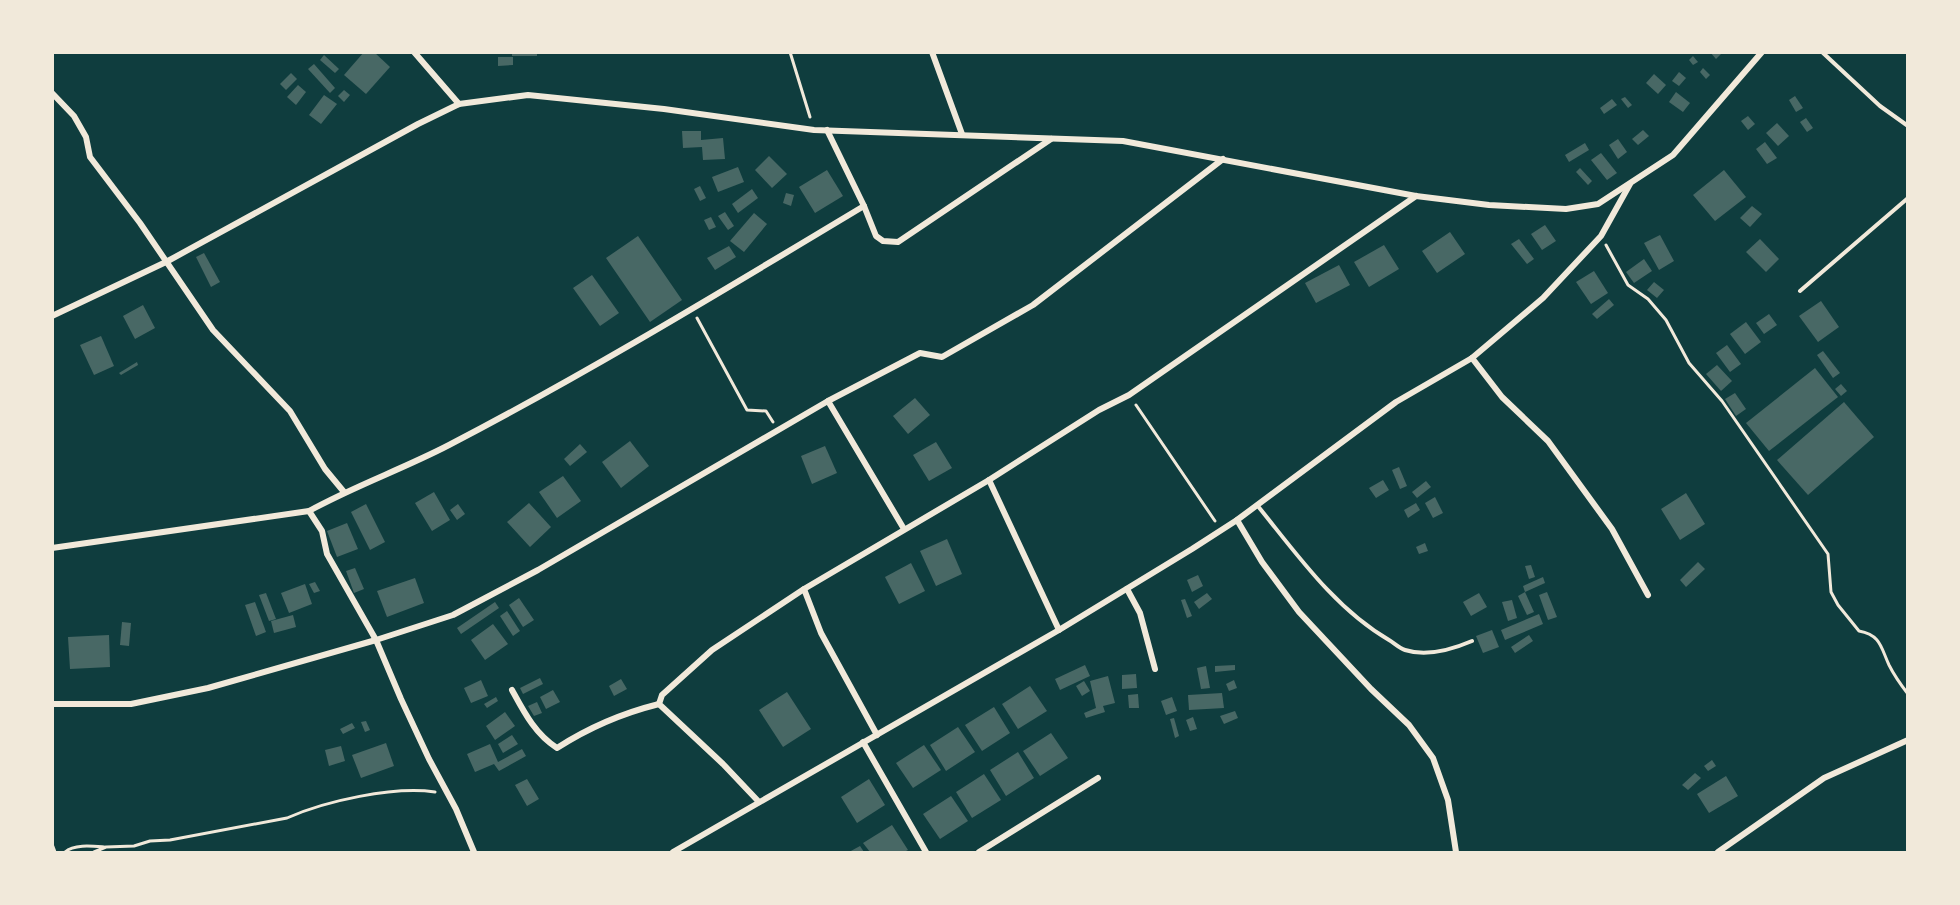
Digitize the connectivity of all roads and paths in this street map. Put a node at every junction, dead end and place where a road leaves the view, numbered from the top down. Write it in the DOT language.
graph roads {
  1 [pos="414,52"];
  2 [pos="790,52"];
  3 [pos="932,52"];
  4 [pos="1762,52"];
  5 [pos="1822,52"];
  6 [pos="52,93"];
  7 [pos="459,104"];
  8 [pos="1908,126"];
  9 [pos="814,130"];
  10 [pos="827,130"];
  11 [pos="962,134"];
  12 [pos="1051,139"];
  13 [pos="1223,159"];
  14 [pos="1631,183"];
  15 [pos="1416,196"];
  16 [pos="1908,198"];
  17 [pos="864,206"];
  18 [pos="1600,236"];
  19 [pos="166,262"];
  20 [pos="1800,291"];
  21 [pos="692,309"];
  22 [pos="52,316"];
  23 [pos="1472,358"];
  24 [pos="1129,395"];
  25 [pos="828,400"];
  26 [pos="777,428"];
  27 [pos="989,480"];
  28 [pos="344,492"];
  29 [pos="1257,505"];
  30 [pos="309,510"];
  31 [pos="1237,520"];
  32 [pos="904,529"];
  33 [pos="1221,530"];
  34 [pos="52,548"];
  35 [pos="804,589"];
  36 [pos="1126,589"];
  37 [pos="1648,595"];
  38 [pos="1059,630"];
  39 [pos="376,640"];
  40 [pos="1472,641"];
  41 [pos="1155,669"];
  42 [pos="512,690"];
  43 [pos="1908,694"];
  44 [pos="52,704"];
  45 [pos="659,704"];
  46 [pos="877,735"];
  47 [pos="1908,740"];
  48 [pos="863,742"];
  49 [pos="1098,778"];
  50 [pos="448,794"];
  51 [pos="759,802"];
  52 [pos="52,844"];
  53 [pos="106,847"];
  54 [pos="55,852"];
  55 [pos="65,852"];
  56 [pos="94,852"];
  57 [pos="474,852"];
  58 [pos="673,852"];
  59 [pos="926,852"];
  60 [pos="979,852"];
  61 [pos="1456,852"];
  62 [pos="1718,852"];
  1 -- 7 [label="street"];
  2 -- 9 [label="path"];
  3 -- 11 [label="street"];
  4 -- 14 [label="street"];
  5 -- 8 [label="lane"];
  6 -- 19 [label="street"];
  7 -- 9 [label="street"];
  7 -- 19 [label="street"];
  9 -- 10 [label="street"];
  10 -- 11 [label="street"];
  10 -- 17 [label="street"];
  11 -- 12 [label="street"];
  12 -- 13 [label="street"];
  12 -- 17 [label="street"];
  13 -- 15 [label="street"];
  13 -- 25 [label="street"];
  14 -- 15 [label="street"];
  14 -- 18 [label="street"];
  15 -- 24 [label="street"];
  16 -- 20 [label="lane"];
  17 -- 21 [label="street"];
  18 -- 23 [label="street"];
  18 -- 43 [label="path"];
  19 -- 22 [label="street"];
  19 -- 28 [label="street"];
  21 -- 26 [label="path"];
  21 -- 28 [label="street"];
  23 -- 29 [label="street"];
  23 -- 37 [label="street"];
  24 -- 27 [label="street"];
  24 -- 33 [label="path"];
  25 -- 26 [label="street"];
  25 -- 32 [label="street"];
  26 -- 39 [label="street"];
  27 -- 32 [label="street"];
  27 -- 38 [label="street"];
  28 -- 30 [label="street"];
  29 -- 31 [label="street"];
  29 -- 40 [label="lane"];
  30 -- 34 [label="street"];
  30 -- 39 [label="street"];
  31 -- 33 [label="street"];
  31 -- 61 [label="street"];
  32 -- 35 [label="street"];
  33 -- 36 [label="street"];
  35 -- 45 [label="street"];
  35 -- 46 [label="street"];
  36 -- 38 [label="street"];
  36 -- 41 [label="street"];
  38 -- 46 [label="street"];
  39 -- 44 [label="street"];
  39 -- 50 [label="street"];
  42 -- 45 [label="street"];
  45 -- 51 [label="street"];
  46 -- 48 [label="street"];
  47 -- 62 [label="street"];
  48 -- 51 [label="street"];
  48 -- 59 [label="street"];
  49 -- 60 [label="street"];
  50 -- 53 [label="path"];
  50 -- 57 [label="street"];
  51 -- 58 [label="street"];
  52 -- 54 [label="path"];
  53 -- 55 [label="path"];
  53 -- 56 [label="path"];
}
